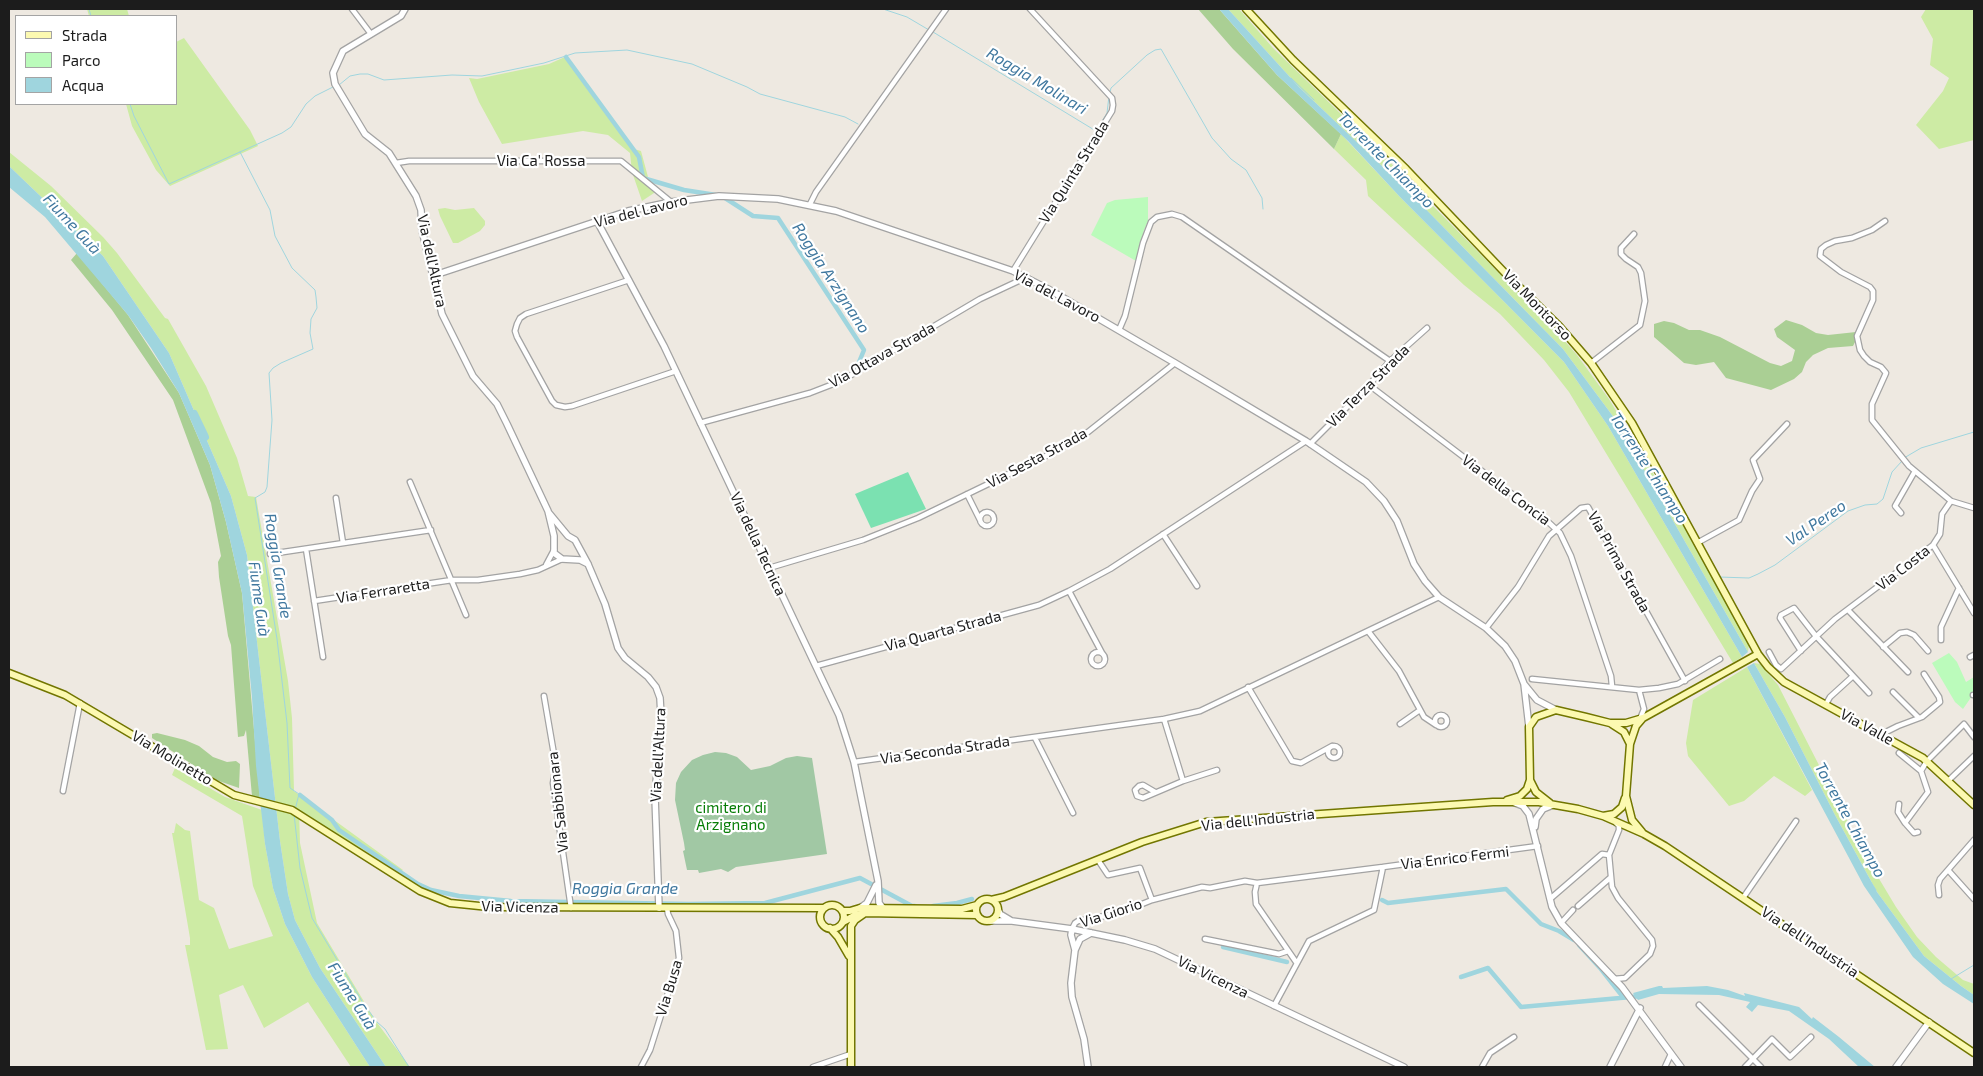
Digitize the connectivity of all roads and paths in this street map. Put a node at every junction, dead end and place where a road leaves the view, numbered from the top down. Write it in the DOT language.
graph roads {
  1 [pos="352,9"];
  2 [pos="406,9"];
  3 [pos="946,9"];
  4 [pos="1030,9"];
  5 [pos="1246,9"];
  6 [pos="371,34"];
  7 [pos="396,163"];
  8 [pos="670,202"];
  9 [pos="810,204"];
  10 [pos="598,221"];
  11 [pos="1885,221"];
  12 [pos="1634,234"];
  13 [pos="1013,272"];
  14 [pos="432,276"];
  15 [pos="1027,277"];
  16 [pos="629,280"];
  17 [pos="1427,328"];
  18 [pos="1119,330"];
  19 [pos="1175,362"];
  20 [pos="1390,362"];
  21 [pos="1591,363"];
  22 [pos="676,371"];
  23 [pos="1369,386"];
  24 [pos="700,423"];
  25 [pos="1787,424"];
  26 [pos="1308,442"];
  27 [pos="1915,471"];
  28 [pos="410,482"];
  29 [pos="967,494"];
  30 [pos="336,498"];
  31 [pos="1951,502"];
  32 [pos="1974,508"];
  33 [pos="975,510"];
  34 [pos="548,511"];
  35 [pos="986,512"];
  36 [pos="1901,513"];
  37 [pos="980,521"];
  38 [pos="1556,529"];
  39 [pos="431,530"];
  40 [pos="1163,534"];
  41 [pos="568,536"];
  42 [pos="555,542"];
  43 [pos="343,543"];
  44 [pos="1696,543"];
  45 [pos="1933,545"];
  46 [pos="578,548"];
  47 [pos="306,549"];
  48 [pos="554,550"];
  49 [pos="270,554"];
  50 [pos="570,559"];
  51 [pos="562,560"];
  52 [pos="588,564"];
  53 [pos="545,566"];
  54 [pos="769,568"];
  55 [pos="452,580"];
  56 [pos="1197,586"];
  57 [pos="1959,588"];
  58 [pos="1069,591"];
  59 [pos="1439,597"];
  60 [pos="314,601"];
  61 [pos="1848,610"];
  62 [pos="1974,613"];
  63 [pos="466,615"];
  64 [pos="1486,628"];
  65 [pos="1368,630"];
  66 [pos="1817,637"];
  67 [pos="1941,640"];
  68 [pos="1097,641"];
  69 [pos="1883,647"];
  70 [pos="1800,651"];
  71 [pos="1928,651"];
  72 [pos="1769,652"];
  73 [pos="1102,653"];
  74 [pos="1094,654"];
  75 [pos="1758,654"];
  76 [pos="323,657"];
  77 [pos="1720,659"];
  78 [pos="816,666"];
  79 [pos="1908,672"];
  80 [pos="9,673"];
  81 [pos="1924,674"];
  82 [pos="1852,677"];
  83 [pos="1532,679"];
  84 [pos="1685,680"];
  85 [pos="1524,684"];
  86 [pos="1612,686"];
  87 [pos="1248,688"];
  88 [pos="1639,690"];
  89 [pos="1893,692"];
  90 [pos="1869,693"];
  91 [pos="544,696"];
  92 [pos="80,703"];
  93 [pos="1826,704"];
  94 [pos="1643,705"];
  95 [pos="1420,710"];
  96 [pos="1556,710"];
  97 [pos="1657,711"];
  98 [pos="1438,715"];
  99 [pos="1424,717"];
  100 [pos="1919,718"];
  101 [pos="1642,719"];
  102 [pos="1164,720"];
  103 [pos="1610,723"];
  104 [pos="1400,724"];
  105 [pos="1436,725"];
  106 [pos="1529,727"];
  107 [pos="1883,737"];
  108 [pos="1974,737"];
  109 [pos="1035,738"];
  110 [pos="1630,744"];
  111 [pos="1332,746"];
  112 [pos="1899,753"];
  113 [pos="1317,754"];
  114 [pos="1974,756"];
  115 [pos="1332,757"];
  116 [pos="1927,761"];
  117 [pos="854,762"];
  118 [pos="1217,770"];
  119 [pos="1920,771"];
  120 [pos="1530,780"];
  121 [pos="1949,780"];
  122 [pos="1183,781"];
  123 [pos="63,791"];
  124 [pos="1156,792"];
  125 [pos="1626,796"];
  126 [pos="1493,802"];
  127 [pos="1515,802"];
  128 [pos="267,804"];
  129 [pos="1899,804"];
  130 [pos="1555,805"];
  131 [pos="1974,805"];
  132 [pos="1073,813"];
  133 [pos="1602,816"];
  134 [pos="1611,820"];
  135 [pos="1796,822"];
  136 [pos="1905,823"];
  137 [pos="1534,832"];
  138 [pos="1918,832"];
  139 [pos="1644,834"];
  140 [pos="1974,841"];
  141 [pos="1538,846"];
  142 [pos="1609,855"];
  143 [pos="1098,860"];
  144 [pos="1382,867"];
  145 [pos="1948,870"];
  146 [pos="1610,878"];
  147 [pos="878,881"];
  148 [pos="1256,883"];
  149 [pos="1940,895"];
  150 [pos="1004,897"];
  151 [pos="1743,898"];
  152 [pos="1550,899"];
  153 [pos="1974,899"];
  154 [pos="991,900"];
  155 [pos="1152,900"];
  156 [pos="977,905"];
  157 [pos="1578,906"];
  158 [pos="571,908"];
  159 [pos="659,908"];
  160 [pos="667,908"];
  161 [pos="824,908"];
  162 [pos="883,908"];
  163 [pos="997,908"];
  164 [pos="800,909"];
  165 [pos="1573,910"];
  166 [pos="843,911"];
  167 [pos="862,911"];
  168 [pos="977,914"];
  169 [pos="821,918"];
  170 [pos="990,920"];
  171 [pos="1012,921"];
  172 [pos="1560,923"];
  173 [pos="841,924"];
  174 [pos="830,928"];
  175 [pos="1072,929"];
  176 [pos="1080,930"];
  177 [pos="1091,933"];
  178 [pos="1205,938"];
  179 [pos="1080,939"];
  180 [pos="1074,950"];
  181 [pos="1288,951"];
  182 [pos="850,957"];
  183 [pos="1296,962"];
  184 [pos="1625,978"];
  185 [pos="1614,979"];
  186 [pos="1622,987"];
  187 [pos="1699,1005"];
  188 [pos="1274,1006"];
  189 [pos="1640,1008"];
  190 [pos="1929,1022"];
  191 [pos="1811,1036"];
  192 [pos="1514,1037"];
  193 [pos="1974,1053"];
  194 [pos="851,1054"];
  195 [pos="1671,1054"];
  196 [pos="1752,1059"];
  197 [pos="641,1067"];
  198 [pos="814,1067"];
  199 [pos="851,1067"];
  200 [pos="1088,1067"];
  201 [pos="1404,1067"];
  202 [pos="1482,1067"];
  203 [pos="1610,1067"];
  204 [pos="1665,1067"];
  205 [pos="1681,1067"];
  206 [pos="1745,1067"];
  207 [pos="1761,1067"];
  208 [pos="1896,1067"];
  1 -- 6 [label="street"];
  2 -- 6 [label="street"];
  3 -- 9 [label="street"];
  4 -- 13 [label="street, Via Quinta Strada"];
  5 -- 21 [label="main road, Via Montorso"];
  6 -- 7 [label="street, Via dell'Altura"];
  7 -- 8 [label="street, Via Ca' Rossa"];
  7 -- 14 [label="street, Via dell'Altura"];
  8 -- 9 [label="street, Via del Lavoro"];
  8 -- 10 [label="street, Via del Lavoro"];
  9 -- 13 [label="street, Via del Lavoro"];
  10 -- 14 [label="street, Via del Lavoro"];
  10 -- 16 [label="street, Via della Tecnica"];
  11 -- 27 [label="street"];
  12 -- 21 [label="street"];
  13 -- 15 [label="street, Via del Lavoro"];
  14 -- 34 [label="street, Via dell'Altura"];
  15 -- 18 [label="street, Via del Lavoro"];
  15 -- 24 [label="street, Via Ottava Strada"];
  16 -- 22 [label="street, Via della Tecnica"];
  16 -- 22 [label="street"];
  17 -- 20 [label="street, Via Terza Strada"];
  18 -- 19 [label="street, Via del Lavoro"];
  18 -- 20 [label="street"];
  19 -- 26 [label="street, Via del Lavoro"];
  19 -- 29 [label="street, Via Sesta Strada"];
  20 -- 23 [label="street, Via Terza Strada"];
  21 -- 44 [label="main road, Via Montorso"];
  22 -- 24 [label="street, Via della Tecnica"];
  23 -- 26 [label="street, Via Terza Strada"];
  23 -- 38 [label="street, Via della Concia"];
  24 -- 54 [label="street, Via della Tecnica"];
  25 -- 44 [label="street"];
  26 -- 40 [label="street, Via Quarta Strada"];
  26 -- 59 [label="street, Via del Lavoro"];
  27 -- 31 [label="street"];
  27 -- 36 [label="street"];
  28 -- 39 [label="street, Via Ferraretta"];
  29 -- 33 [label="street"];
  29 -- 54 [label="street, Via Sesta Strada"];
  30 -- 43 [label="street"];
  31 -- 32 [label="street"];
  31 -- 45 [label="street, Via Costa"];
  33 -- 35 [label="street, Via Sesta Strada"];
  33 -- 37 [label="street"];
  34 -- 41 [label="street, Via dell'Altura"];
  34 -- 42 [label="street, Via dell'Altura"];
  35 -- 37 [label="street, Via Sesta Strada"];
  35 -- 37 [label="street, Via Sesta Strada"];
  38 -- 64 [label="street, Via Prima Strada"];
  38 -- 84 [label="street, Via Prima Strada"];
  38 -- 86 [label="street, Via della Concia"];
  39 -- 43 [label="street"];
  39 -- 55 [label="street, Via Ferraretta"];
  40 -- 56 [label="street"];
  40 -- 58 [label="street, Via Quarta Strada"];
  41 -- 42 [label="street"];
  41 -- 46 [label="street, Via dell'Altura"];
  42 -- 48 [label="street, Via dell'Altura"];
  43 -- 47 [label="street"];
  44 -- 75 [label="main road, Via Montorso"];
  45 -- 57 [label="street"];
  45 -- 61 [label="street, Via Costa"];
  46 -- 50 [label="street"];
  46 -- 52 [label="street, Via dell'Altura"];
  47 -- 49 [label="street"];
  47 -- 60 [label="street, Via Ferraretta"];
  48 -- 51 [label="street"];
  48 -- 53 [label="street"];
  50 -- 51 [label="street"];
  50 -- 52 [label="street"];
  51 -- 53 [label="street, Via Ferraretta"];
  52 -- 159 [label="street, Via dell'Altura"];
  53 -- 55 [label="street, Via Ferraretta"];
  54 -- 78 [label="street, Via della Tecnica"];
  55 -- 60 [label="street, Via Ferraretta"];
  55 -- 63 [label="street, Via Ferraretta"];
  57 -- 62 [label="street"];
  57 -- 67 [label="street"];
  58 -- 68 [label="street"];
  58 -- 78 [label="street, Via Quarta Strada"];
  59 -- 64 [label="street, Via del Lavoro"];
  59 -- 65 [label="street, Via Seconda Strada"];
  60 -- 76 [label="street, Via Ferraretta"];
  61 -- 66 [label="street, Via Costa"];
  61 -- 69 [label="street"];
  64 -- 85 [label="street, Via del Lavoro"];
  65 -- 87 [label="street, Via Seconda Strada"];
  65 -- 95 [label="street"];
  66 -- 70 [label="street, Via Costa"];
  66 -- 70 [label="street"];
  66 -- 82 [label="street"];
  68 -- 73 [label="street"];
  68 -- 74 [label="street"];
  69 -- 71 [label="street"];
  69 -- 79 [label="street"];
  70 -- 72 [label="street, Via Costa"];
  73 -- 74 [label="street"];
  73 -- 74 [label="street"];
  75 -- 93 [label="main road, Via Valle"];
  75 -- 97 [label="main road"];
  77 -- 84 [label="street"];
  78 -- 117 [label="street, Via della Tecnica"];
  80 -- 92 [label="main road, Via Molinetto"];
  81 -- 100 [label="street"];
  82 -- 90 [label="street"];
  82 -- 93 [label="street"];
  83 -- 86 [label="street"];
  84 -- 88 [label="street"];
  85 -- 96 [label="street, Via del Lavoro"];
  85 -- 106 [label="street, Via del Lavoro"];
  86 -- 88 [label="street"];
  87 -- 102 [label="street, Via Seconda Strada"];
  87 -- 113 [label="street"];
  88 -- 94 [label="street"];
  89 -- 100 [label="street"];
  91 -- 158 [label="street, Via Sabbionara"];
  92 -- 123 [label="street"];
  92 -- 128 [label="main road, Via Molinetto"];
  93 -- 107 [label="main road, Via Valle"];
  94 -- 97 [label="street"];
  94 -- 101 [label="street"];
  95 -- 99 [label="street"];
  95 -- 104 [label="street"];
  96 -- 103 [label="main road"];
  96 -- 106 [label="main road"];
  97 -- 101 [label="main road"];
  98 -- 99 [label="street"];
  98 -- 105 [label="street"];
  98 -- 105 [label="street"];
  99 -- 105 [label="street"];
  100 -- 107 [label="street"];
  101 -- 103 [label="main road"];
  101 -- 110 [label="main road, Via dell'Industria"];
  102 -- 109 [label="street, Via Seconda Strada"];
  102 -- 122 [label="street"];
  103 -- 110 [label="main road"];
  106 -- 120 [label="main road"];
  107 -- 116 [label="main road, Via Valle"];
  108 -- 116 [label="street"];
  109 -- 117 [label="street, Via Seconda Strada"];
  109 -- 132 [label="street"];
  110 -- 125 [label="main road, Via dell'Industria"];
  111 -- 113 [label="street"];
  111 -- 115 [label="street"];
  111 -- 115 [label="street"];
  112 -- 119 [label="street"];
  113 -- 115 [label="street"];
  114 -- 121 [label="street"];
  116 -- 119 [label="street"];
  116 -- 121 [label="main road, Via Valle"];
  117 -- 147 [label="street, Via della Tecnica"];
  118 -- 122 [label="street"];
  119 -- 136 [label="street"];
  120 -- 126 [label="main road, Via dell'Industria"];
  120 -- 130 [label="main road, Via dell'Industria"];
  121 -- 131 [label="main road, Via Valle"];
  122 -- 124 [label="street"];
  125 -- 133 [label="main road"];
  125 -- 139 [label="main road, Via dell'Industria"];
  126 -- 127 [label="main road, Via dell'Industria"];
  126 -- 143 [label="main road, Via dell'Industria"];
  127 -- 130 [label="main road, Via dell'Industria"];
  127 -- 137 [label="street"];
  128 -- 158 [label="main road, Via Vicenza"];
  129 -- 136 [label="street"];
  130 -- 133 [label="main road, Via dell'Industria"];
  130 -- 137 [label="street"];
  133 -- 134 [label="main road, Via dell'Industria"];
  134 -- 139 [label="main road, Via dell'Industria"];
  134 -- 142 [label="street"];
  135 -- 151 [label="street"];
  136 -- 138 [label="street"];
  137 -- 141 [label="street"];
  139 -- 151 [label="main road, Via dell'Industria"];
  140 -- 145 [label="street"];
  141 -- 144 [label="street, Via Enrico Fermi"];
  141 -- 152 [label="street"];
  142 -- 146 [label="street"];
  142 -- 152 [label="street"];
  143 -- 150 [label="main road, Via dell'Industria"];
  143 -- 155 [label="street, Via Giorio"];
  144 -- 148 [label="street, Via Giorio"];
  144 -- 183 [label="street, Via Enrico Fermi"];
  145 -- 149 [label="street"];
  145 -- 153 [label="street"];
  146 -- 157 [label="street"];
  146 -- 184 [label="street"];
  147 -- 162 [label="street, Via della Tecnica"];
  147 -- 167 [label="street"];
  148 -- 155 [label="street, Via Giorio"];
  148 -- 181 [label="street"];
  150 -- 154 [label="main road, Via dell'Industria"];
  150 -- 163 [label="main road"];
  151 -- 190 [label="main road, Via dell'Industria"];
  152 -- 172 [label="street"];
  154 -- 156 [label="main road, Via Vicenza"];
  154 -- 163 [label="main road"];
  155 -- 175 [label="street, Via Giorio"];
  156 -- 162 [label="main road, Via Vicenza"];
  156 -- 168 [label="main road"];
  158 -- 159 [label="main road, Via Vicenza"];
  159 -- 160 [label="main road, Via Vicenza"];
  160 -- 164 [label="main road, Via Vicenza"];
  160 -- 197 [label="street, Via Busa"];
  161 -- 164 [label="main road, Via Vicenza"];
  161 -- 166 [label="main road, Via Vicenza"];
  161 -- 169 [label="main road"];
  162 -- 167 [label="main road, Via Vicenza"];
  163 -- 170 [label="main road"];
  163 -- 171 [label="street"];
  164 -- 169 [label="main road, Via Vicenza"];
  165 -- 172 [label="street"];
  166 -- 167 [label="main road, Via Vicenza"];
  166 -- 173 [label="main road"];
  167 -- 168 [label="main road, Via Vicenza"];
  167 -- 173 [label="main road, Via Vicenza"];
  167 -- 182 [label="main road"];
  168 -- 170 [label="main road, Via Vicenza"];
  169 -- 174 [label="main road, Via Vicenza"];
  170 -- 171 [label="street, Via Vicenza"];
  171 -- 175 [label="street, Via Vicenza"];
  172 -- 185 [label="street"];
  173 -- 174 [label="main road, Via Vicenza"];
  173 -- 182 [label="main road"];
  174 -- 182 [label="main road"];
  175 -- 176 [label="street, Via Vicenza"];
  175 -- 180 [label="street"];
  176 -- 177 [label="street, Via Vicenza"];
  176 -- 179 [label="street"];
  177 -- 179 [label="street"];
  177 -- 188 [label="street, Via Vicenza"];
  178 -- 181 [label="street"];
  179 -- 180 [label="street"];
  180 -- 200 [label="street"];
  181 -- 183 [label="street"];
  182 -- 194 [label="main road"];
  183 -- 188 [label="street, Via Enrico Fermi"];
  184 -- 185 [label="street"];
  184 -- 186 [label="street"];
  185 -- 186 [label="street"];
  186 -- 189 [label="street"];
  187 -- 196 [label="street"];
  188 -- 201 [label="street, Via Vicenza"];
  189 -- 195 [label="street"];
  189 -- 203 [label="street"];
  190 -- 193 [label="main road, Via dell'Industria"];
  190 -- 208 [label="street"];
  191 -- 196 [label="street"];
  192 -- 202 [label="street"];
  194 -- 198 [label="street"];
  194 -- 199 [label="main road"];
  195 -- 204 [label="street"];
  195 -- 205 [label="street"];
  196 -- 206 [label="street"];
  196 -- 207 [label="street"];
}
